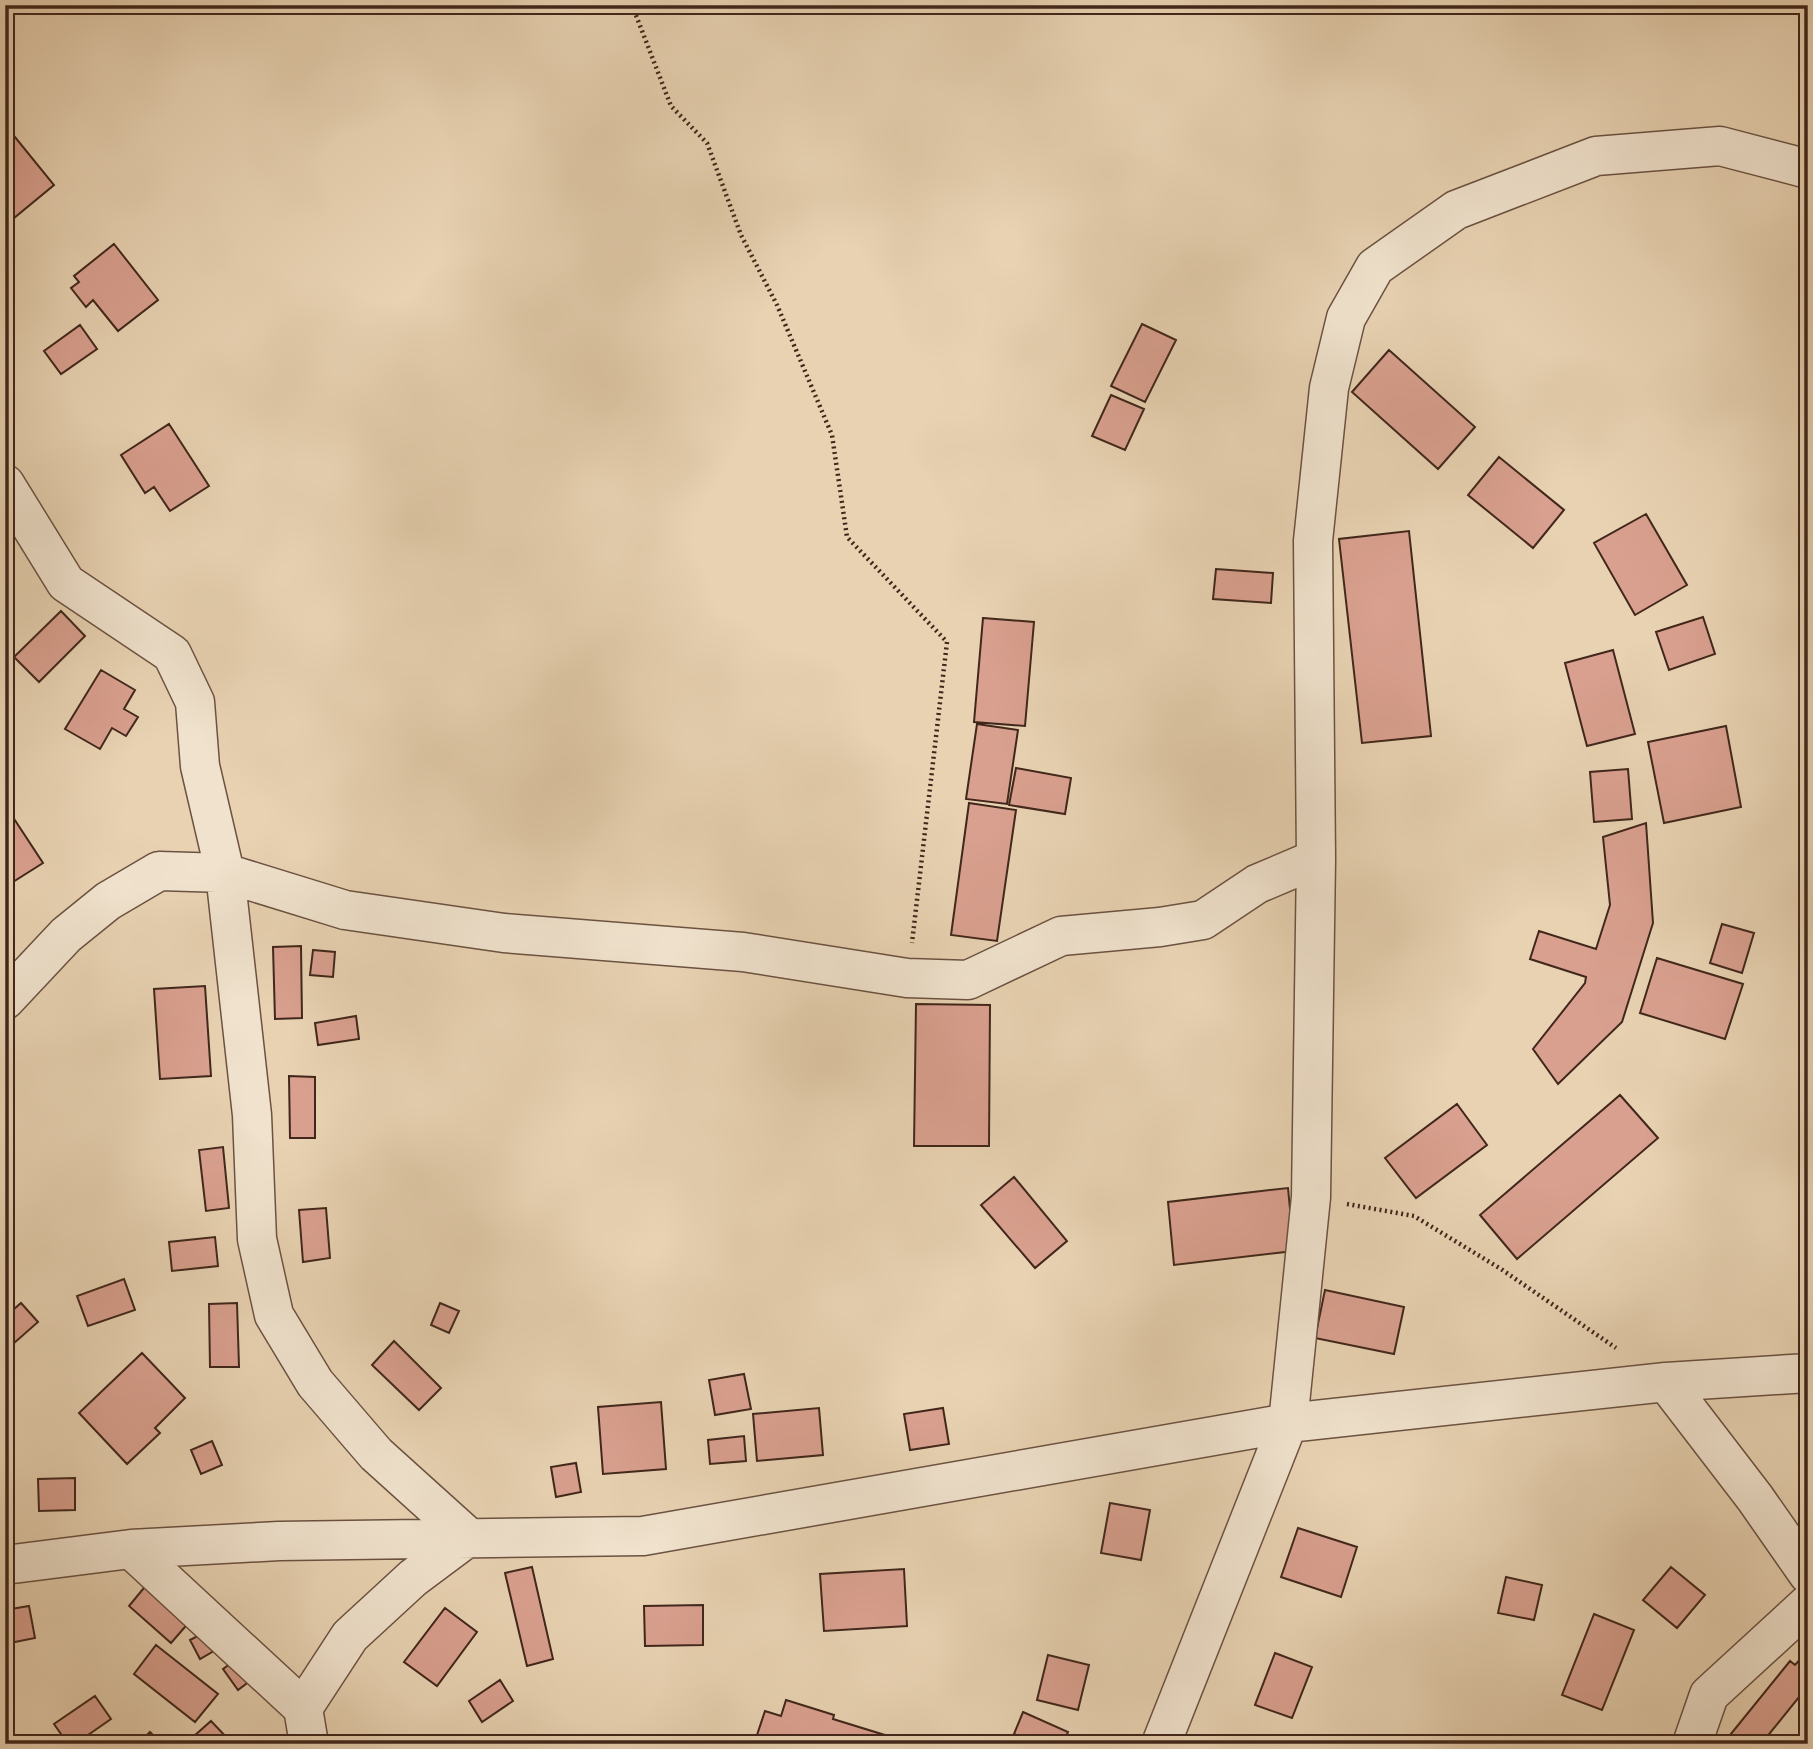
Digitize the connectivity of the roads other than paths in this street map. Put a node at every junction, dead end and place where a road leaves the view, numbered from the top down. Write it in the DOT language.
graph roads {
  1 [pos="1808,169"];
  2 [pos="5,484"];
  3 [pos="1316,859"];
  4 [pos="225,873"];
  5 [pos="5,1000"];
  6 [pos="1808,1373"];
  7 [pos="1666,1382"];
  8 [pos="1288,1423"];
  9 [pos="468,1537"];
  10 [pos="131,1549"];
  11 [pos="5,1565"];
  12 [pos="1808,1574"];
  13 [pos="1808,1604"];
  14 [pos="306,1726"];
  15 [pos="1161,1744"];
  16 [pos="1692,1744"];
  1 -- 3 [label="street"];
  2 -- 4 [label="street"];
  3 -- 4 [label="street"];
  3 -- 8 [label="street"];
  4 -- 5 [label="street"];
  4 -- 9 [label="street"];
  6 -- 7 [label="street"];
  7 -- 8 [label="street"];
  7 -- 12 [label="street"];
  8 -- 9 [label="street"];
  8 -- 15 [label="street"];
  9 -- 10 [label="street"];
  9 -- 14 [label="street"];
  10 -- 11 [label="street"];
  10 -- 14 [label="street"];
  13 -- 16 [label="street"];
}
